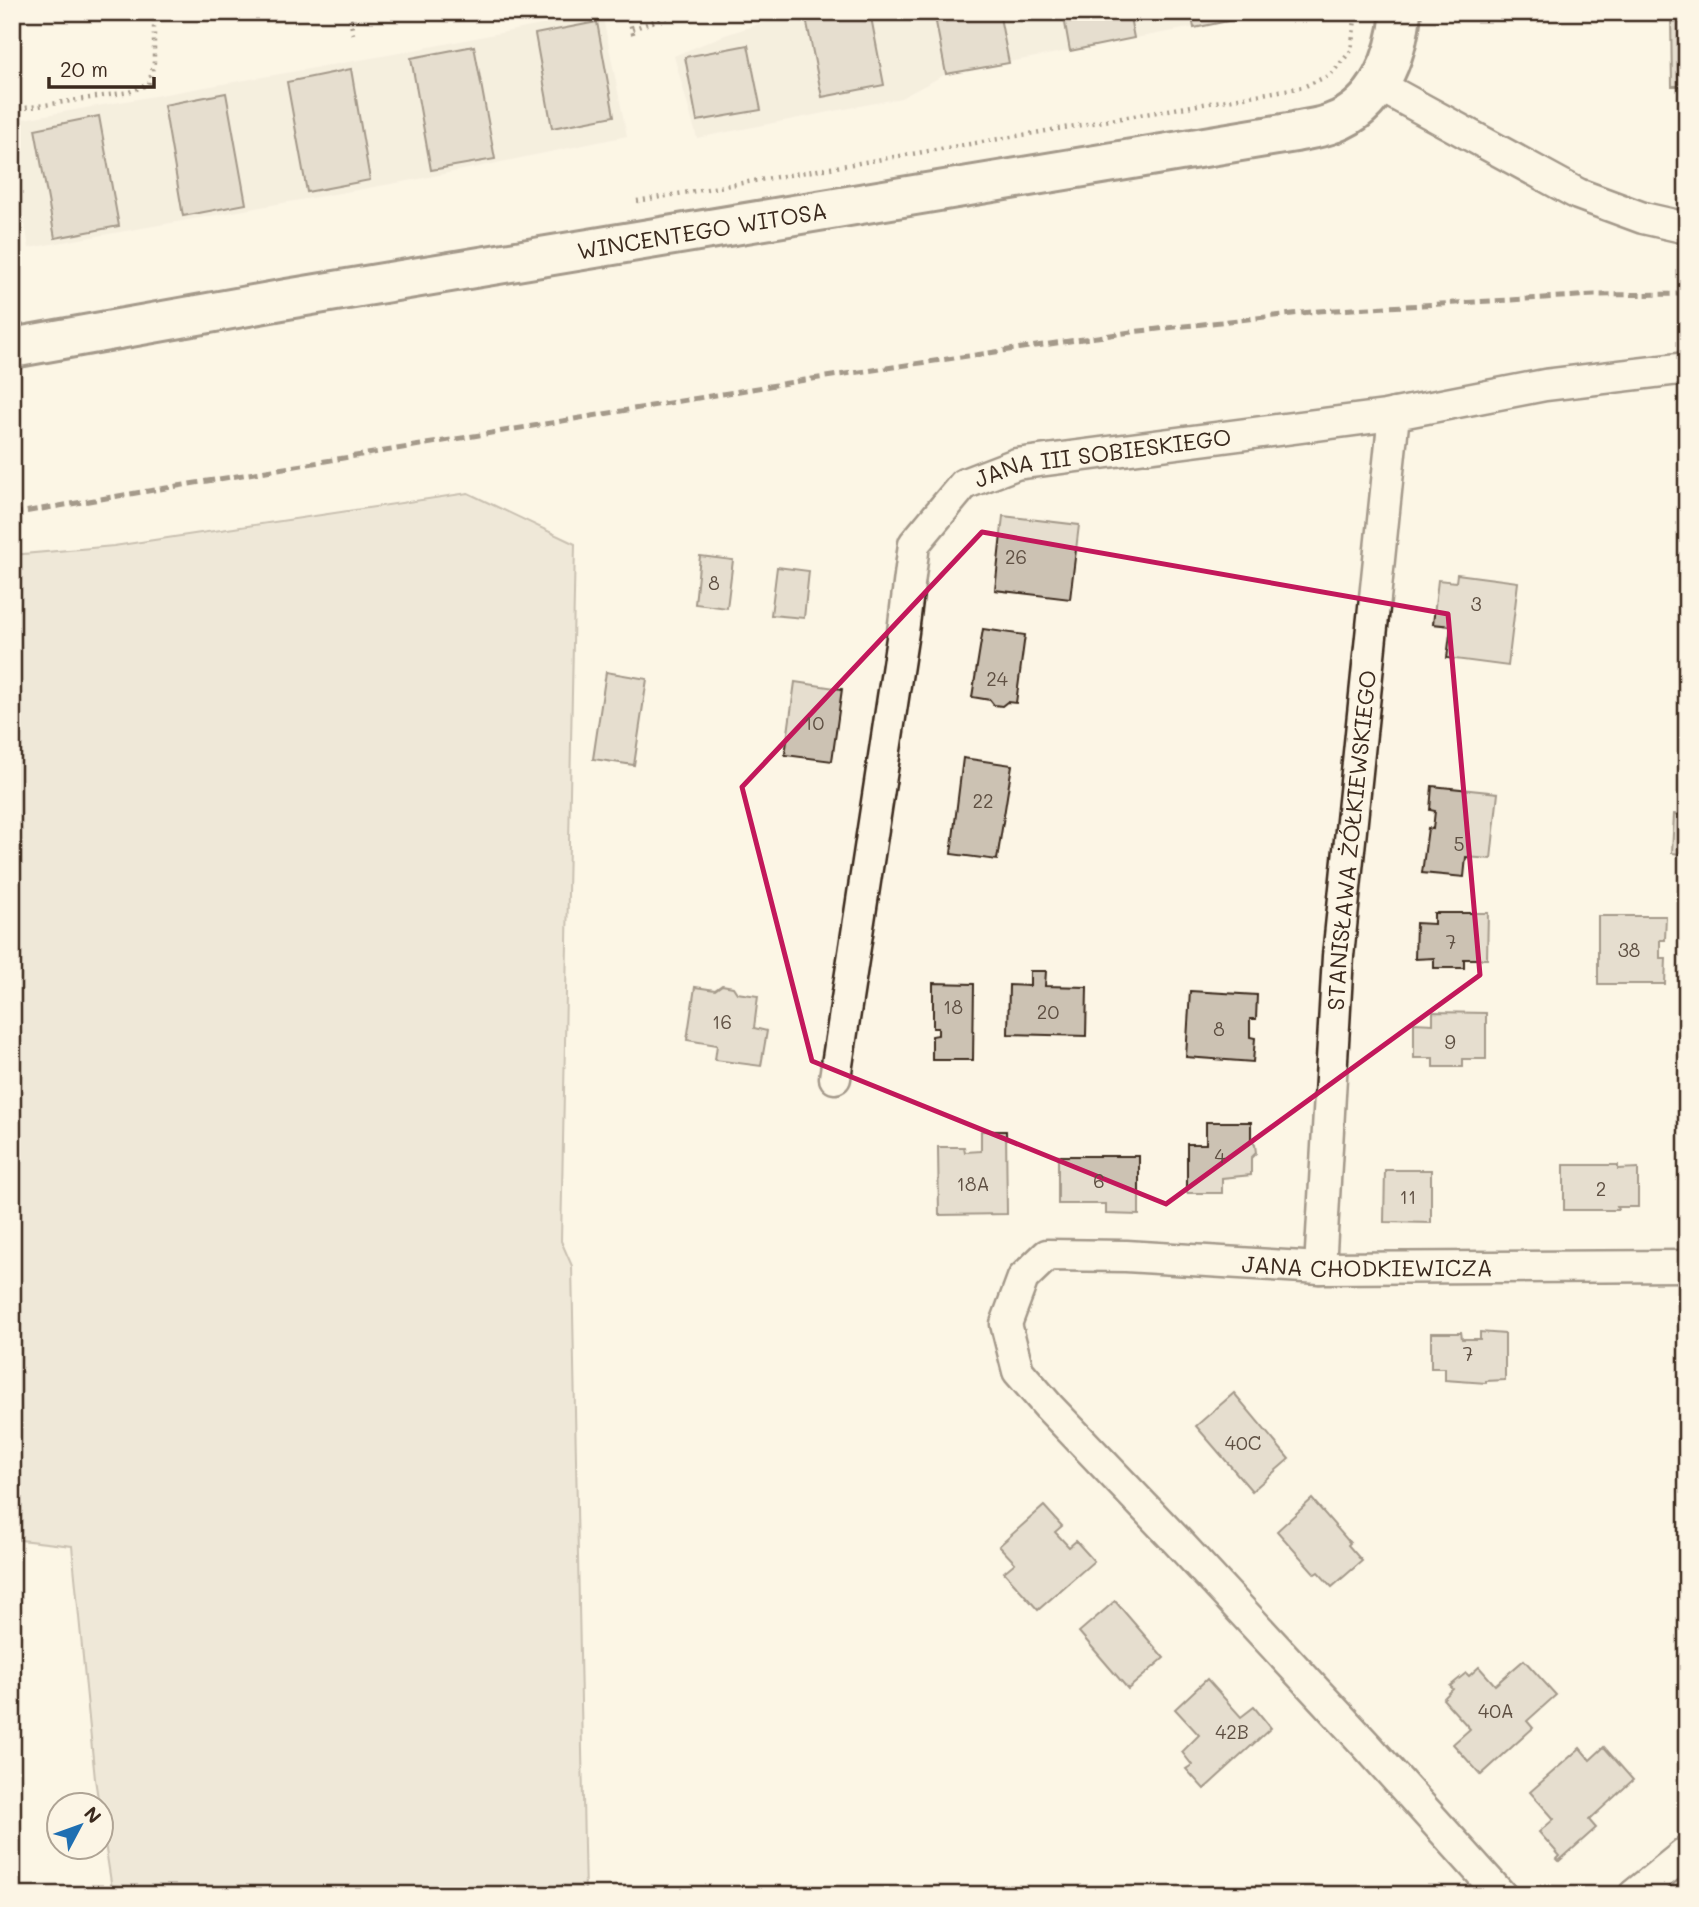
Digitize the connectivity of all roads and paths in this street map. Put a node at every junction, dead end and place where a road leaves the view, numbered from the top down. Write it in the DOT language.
graph roads {
  1 [pos="154,12"];
  2 [pos="349,12"];
  3 [pos="627,12"];
  4 [pos="681,12"];
  5 [pos="1356,12"];
  6 [pos="1401,12"];
  7 [pos="632,29"];
  8 [pos="354,34"];
  9 [pos="634,37"];
  10 [pos="1380,86"];
  11 [pos="12,110"];
  12 [pos="682,192"];
  13 [pos="1687,228"];
  14 [pos="12,348"];
  15 [pos="1687,369"];
  16 [pos="1394,414"];
  17 [pos="835,1078"];
  18 [pos="1687,1266"];
  19 [pos="1320,1268"];
  20 [pos="1687,1852"];
  21 [pos="1501,1895"];
  22 [pos="1634,1895"];
  1 -- 11 [label="path"];
  2 -- 8 [label="path"];
  3 -- 7 [label="path"];
  4 -- 7 [label="path"];
  5 -- 12 [label="path"];
  6 -- 10 [label="street"];
  7 -- 9 [label="path"];
  10 -- 13 [label="street"];
  10 -- 14 [label="street, WINCENTEGO WITOSA"];
  15 -- 16 [label="street, JANA III SOBIESKIEGO"];
  16 -- 17 [label="street, JANA III SOBIESKIEGO"];
  16 -- 19 [label="street, STANISŁAWA ŻÓŁKIEWSKIEGO"];
  18 -- 19 [label="street, JANA CHODKIEWICZA"];
  19 -- 21 [label="street, JANA CHODKIEWICZA"];
  20 -- 22 [label="street"];
}
